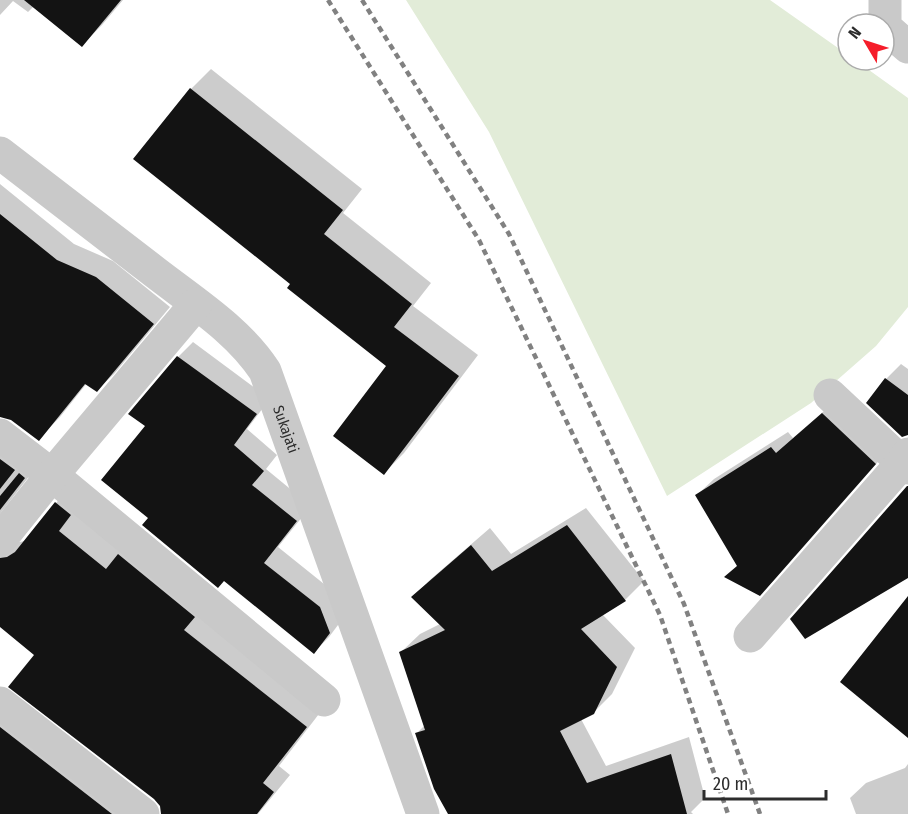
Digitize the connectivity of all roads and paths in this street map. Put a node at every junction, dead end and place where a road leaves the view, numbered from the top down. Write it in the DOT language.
graph roads {
  1 [pos="885,0"];
  2 [pos="908,47"];
  3 [pos="0,153"];
  4 [pos="196,304"];
  5 [pos="830,395"];
  6 [pos="0,435"];
  7 [pos="906,461"];
  8 [pos="52,476"];
  9 [pos="0,540"];
  10 [pos="750,636"];
  11 [pos="324,700"];
  12 [pos="0,703"];
  13 [pos="143,814"];
  14 [pos="423,814"];
  1 -- 2 [label="street"];
  3 -- 4 [label="street, Sukajati"];
  4 -- 8 [label="street"];
  4 -- 14 [label="street, Sukajati"];
  5 -- 7 [label="street"];
  6 -- 8 [label="street"];
  7 -- 10 [label="street"];
  8 -- 9 [label="street"];
  8 -- 11 [label="street"];
  12 -- 13 [label="street"];
}
